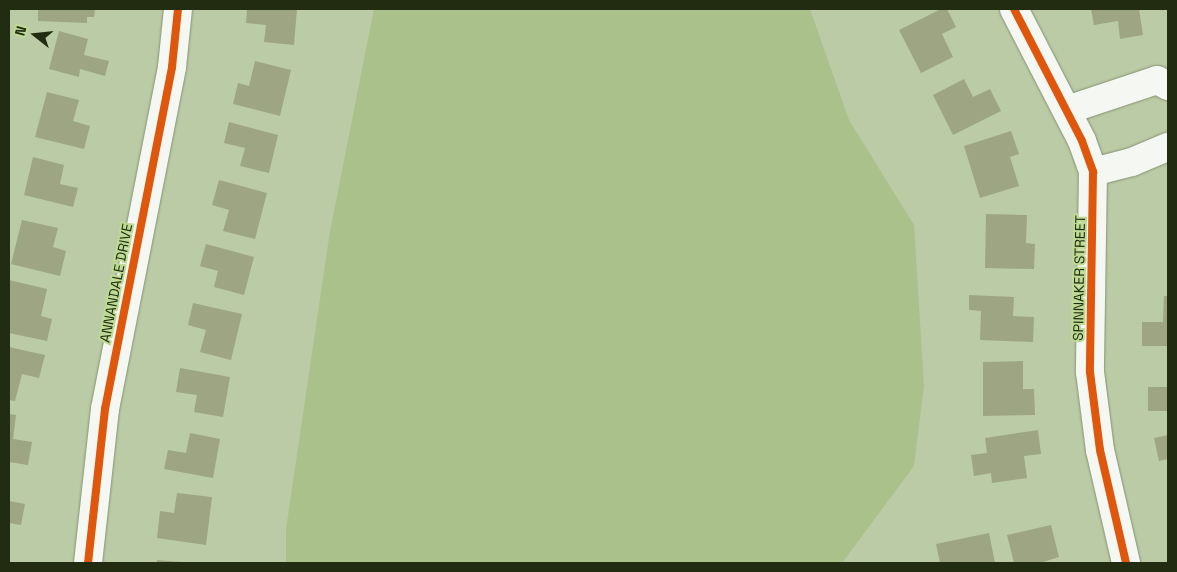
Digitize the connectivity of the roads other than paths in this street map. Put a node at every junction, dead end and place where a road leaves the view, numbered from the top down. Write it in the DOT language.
graph roads {
  1 [pos="178,9"];
  2 [pos="1014,9"];
  3 [pos="1168,86"];
  4 [pos="1067,110"];
  5 [pos="1168,147"];
  6 [pos="1092,172"];
  7 [pos="88,563"];
  8 [pos="1126,563"];
  1 -- 7 [label="street, ANNANDALE DRIVE"];
  2 -- 4 [label="street, SPINNAKER STREET"];
  3 -- 4 [label="street"];
  4 -- 6 [label="street, SPINNAKER STREET"];
  5 -- 6 [label="street"];
  6 -- 8 [label="street, SPINNAKER STREET"];
}
